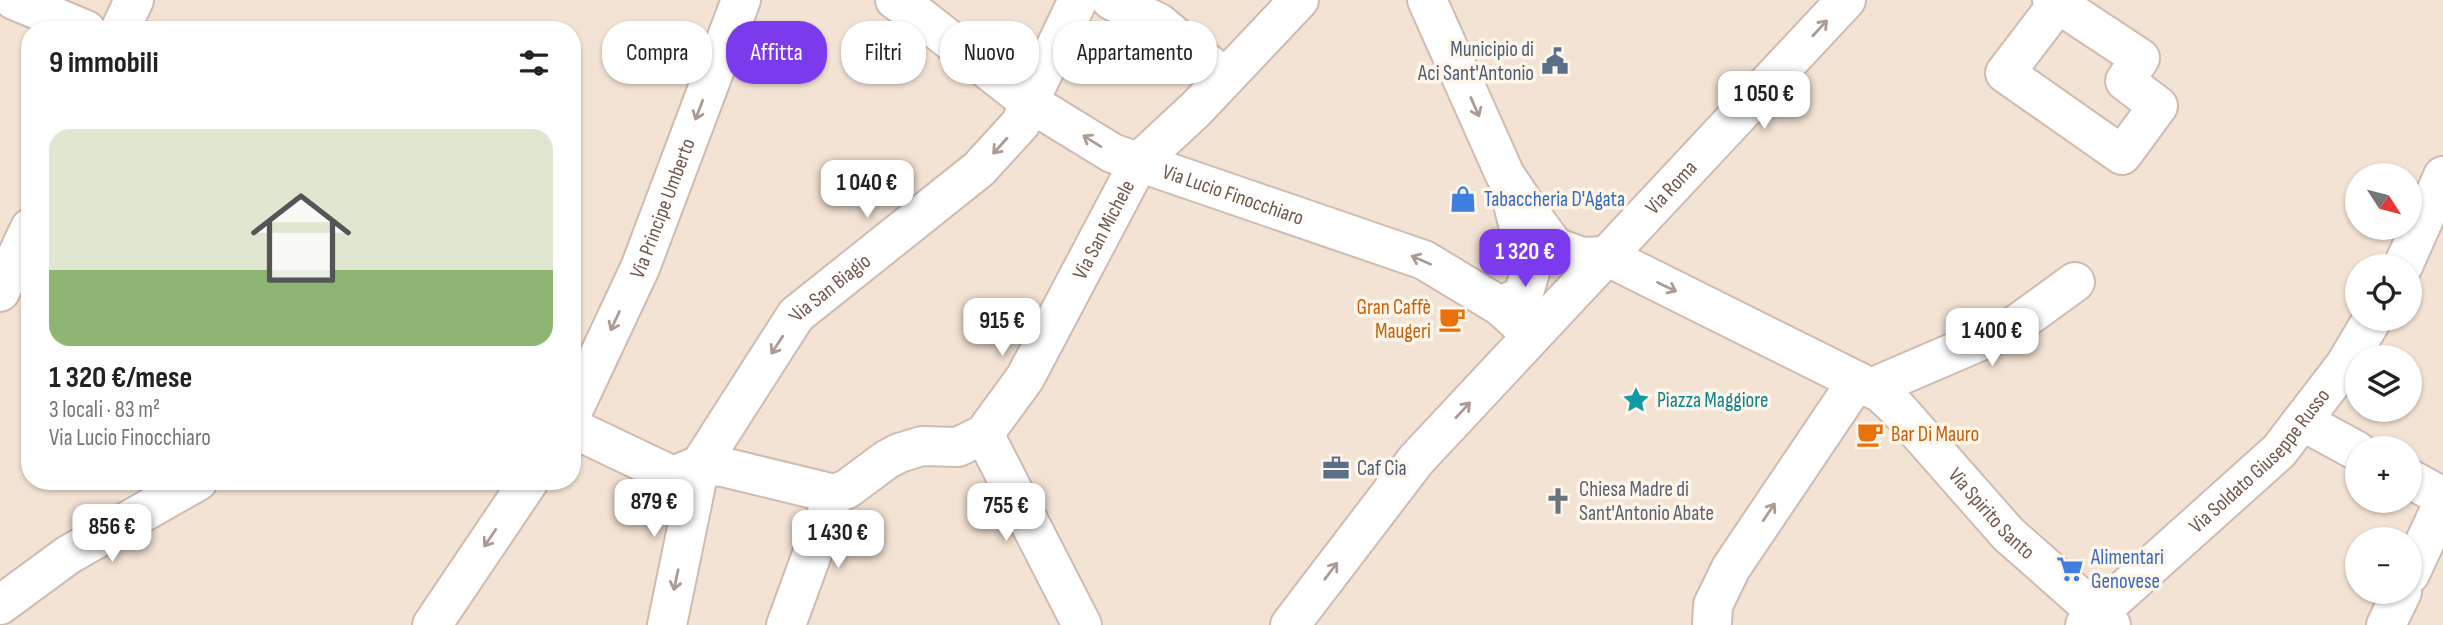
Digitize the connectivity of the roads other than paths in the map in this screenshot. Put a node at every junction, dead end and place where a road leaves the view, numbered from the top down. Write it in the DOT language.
graph roads {
  1 [pos="14,0"];
  2 [pos="134,0"];
  3 [pos="741,0"];
  4 [pos="895,0"];
  5 [pos="1078,0"];
  6 [pos="1111,0"];
  7 [pos="1299,0"];
  8 [pos="1427,0"];
  9 [pos="1846,0"];
  10 [pos="64,21"];
  11 [pos="124,21"];
  12 [pos="1225,78"];
  13 [pos="1029,102"];
  14 [pos="1139,162"];
  15 [pos="1505,175"];
  16 [pos="2443,176"];
  17 [pos="21,249"];
  18 [pos="2408,254"];
  19 [pos="1606,256"];
  20 [pos="10,275"];
  21 [pos="2075,282"];
  22 [pos="1490,300"];
  23 [pos="2365,331"];
  24 [pos="1532,335"];
  25 [pos="1870,388"];
  26 [pos="581,394"];
  27 [pos="2302,421"];
  28 [pos="581,432"];
  29 [pos="984,434"];
  30 [pos="2345,444"];
  31 [pos="700,465"];
  32 [pos="2422,486"];
  33 [pos="182,490"];
  34 [pos="523,490"];
  35 [pos="834,494"];
  36 [pos="2443,497"];
  37 [pos="2443,503"];
  38 [pos="2422,548"];
  39 [pos="2396,604"];
  40 [pos="0,605"];
  41 [pos="2097,621"];
  42 [pos="432,625"];
  43 [pos="667,625"];
  44 [pos="786,625"];
  45 [pos="1082,625"];
  46 [pos="1290,625"];
  47 [pos="1712,625"];
  48 [pos="2386,625"];
  1 -- 10 [label="street"];
  2 -- 11 [label="street"];
  3 -- 26 [label="street, Via Principe Umberto, one-way"];
  4 -- 13 [label="street, Via Lucio Finocchiaro"];
  5 -- 13 [label="street, Via San Biagio"];
  6 -- 12 [label="street"];
  7 -- 12 [label="street, Via San Michele"];
  8 -- 15 [label="street, one-way"];
  19 -- 9 [label="street, Via Roma, one-way"];
  12 -- 14 [label="street, Via San Michele"];
  14 -- 13 [label="street, Via Lucio Finocchiaro, one-way"];
  13 -- 31 [label="street, Via San Biagio, one-way"];
  22 -- 14 [label="street, Via Lucio Finocchiaro, one-way"];
  14 -- 29 [label="street, Via San Michele"];
  15 -- 19 [label="street"];
  15 -- 22 [label="street"];
  16 -- 18 [label="street"];
  17 -- 20 [label="street"];
  19 -- 24 [label="street, Via Roma"];
  19 -- 25 [label="street, Via Spirito Santo, one-way"];
  21 -- 25 [label="street"];
  22 -- 24 [label="street, Via Lucio Finocchiaro"];
  23 -- 27 [label="street, Via Soldato Giuseppe Russo"];
  46 -- 24 [label="street, Via Roma, one-way"];
  25 -- 41 [label="street, Via Spirito Santo"];
  47 -- 25 [label="street, one-way"];
  27 -- 30 [label="street"];
  27 -- 41 [label="street, Via Soldato Giuseppe Russo"];
  28 -- 31 [label="street"];
  29 -- 35 [label="street"];
  29 -- 45 [label="street"];
  31 -- 35 [label="street"];
  31 -- 43 [label="street, one-way"];
  32 -- 36 [label="street"];
  33 -- 40 [label="street"];
  34 -- 42 [label="street, one-way"];
  35 -- 44 [label="street"];
  37 -- 38 [label="street"];
  39 -- 48 [label="street"];
}
